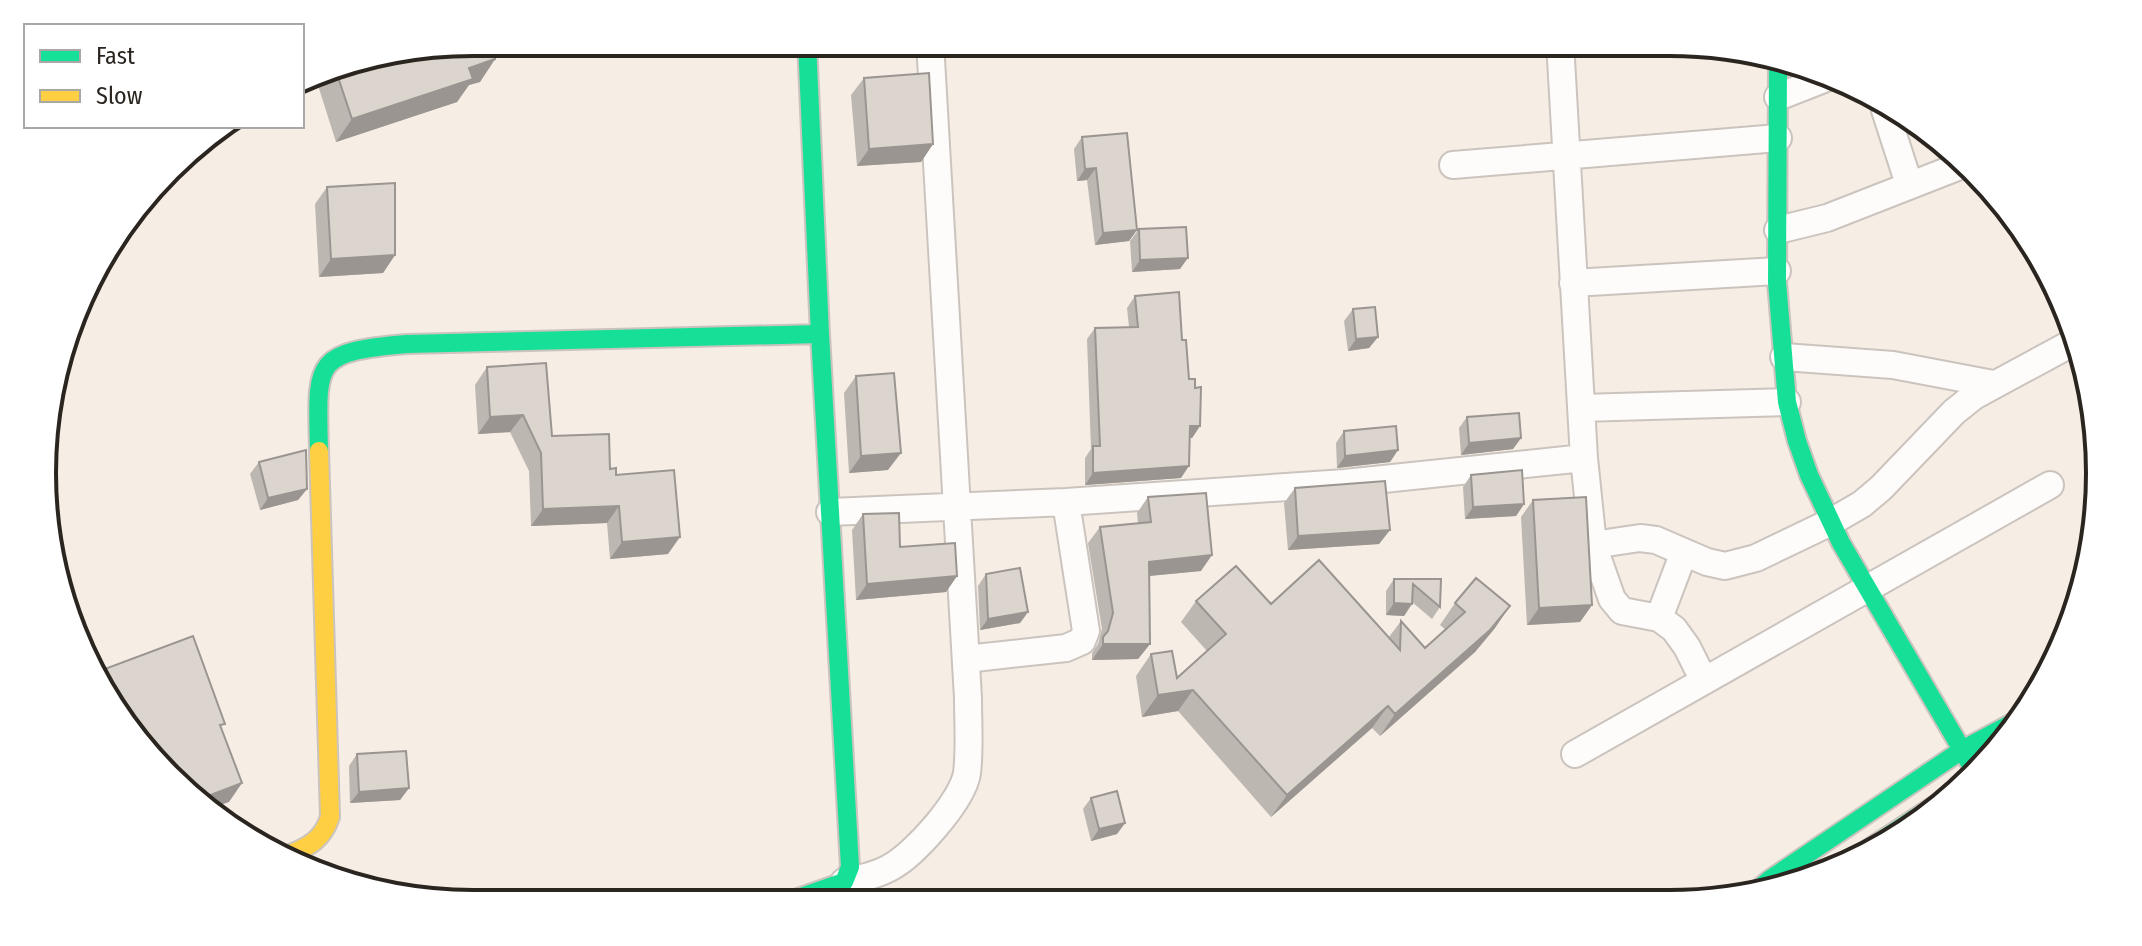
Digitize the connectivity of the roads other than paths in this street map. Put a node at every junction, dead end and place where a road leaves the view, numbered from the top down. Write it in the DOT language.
graph roads {
  1 [pos="808,56"];
  2 [pos="931,56"];
  3 [pos="1561,56"];
  4 [pos="1778,70"];
  5 [pos="1815,83"];
  6 [pos="1778,97"];
  7 [pos="1888,118"];
  8 [pos="1778,138"];
  9 [pos="1565,156"];
  10 [pos="1453,165"];
  11 [pos="1954,168"];
  12 [pos="1909,184"];
  13 [pos="1778,230"];
  14 [pos="1777,271"];
  15 [pos="1573,283"];
  16 [pos="820,334"];
  17 [pos="2066,346"];
  18 [pos="1784,357"];
  19 [pos="1993,384"];
  20 [pos="1787,402"];
  21 [pos="1581,408"];
  22 [pos="1584,458"];
  23 [pos="2050,485"];
  24 [pos="1066,502"];
  25 [pos="957,505"];
  26 [pos="830,512"];
  27 [pos="1831,522"];
  28 [pos="1593,545"];
  29 [pos="1684,552"];
  30 [pos="1868,589"];
  31 [pos="1659,618"];
  32 [pos="966,659"];
  33 [pos="1704,681"];
  34 [pos="1996,732"];
  35 [pos="1962,750"];
  36 [pos="1575,754"];
  37 [pos="1969,762"];
  38 [pos="297,851"];
  39 [pos="1774,877"];
  40 [pos="844,882"];
  41 [pos="821,890"];
  1 -- 16 [label="street"];
  2 -- 25 [label="street"];
  3 -- 9 [label="street"];
  4 -- 6 [label="street"];
  5 -- 6 [label="street"];
  6 -- 8 [label="street"];
  7 -- 12 [label="street"];
  8 -- 9 [label="street"];
  8 -- 13 [label="street"];
  9 -- 10 [label="street"];
  9 -- 15 [label="street"];
  11 -- 12 [label="street"];
  12 -- 13 [label="street"];
  13 -- 14 [label="street"];
  14 -- 15 [label="street"];
  14 -- 18 [label="street"];
  15 -- 21 [label="street"];
  16 -- 26 [label="street"];
  16 -- 38 [label="street"];
  17 -- 19 [label="street"];
  18 -- 19 [label="street"];
  18 -- 20 [label="street"];
  19 -- 27 [label="street"];
  20 -- 21 [label="street"];
  20 -- 27 [label="street"];
  21 -- 22 [label="street"];
  22 -- 24 [label="street"];
  22 -- 28 [label="street"];
  23 -- 30 [label="street"];
  24 -- 25 [label="street"];
  24 -- 32 [label="street"];
  25 -- 26 [label="street"];
  25 -- 32 [label="street"];
  26 -- 40 [label="street"];
  27 -- 29 [label="street"];
  27 -- 30 [label="street"];
  28 -- 29 [label="street"];
  28 -- 31 [label="street"];
  29 -- 31 [label="street"];
  30 -- 33 [label="street"];
  30 -- 35 [label="street"];
  31 -- 33 [label="street"];
  32 -- 40 [label="street"];
  33 -- 36 [label="street"];
  34 -- 35 [label="street"];
  35 -- 37 [label="street"];
  35 -- 39 [label="street"];
  40 -- 41 [label="street"];
}
